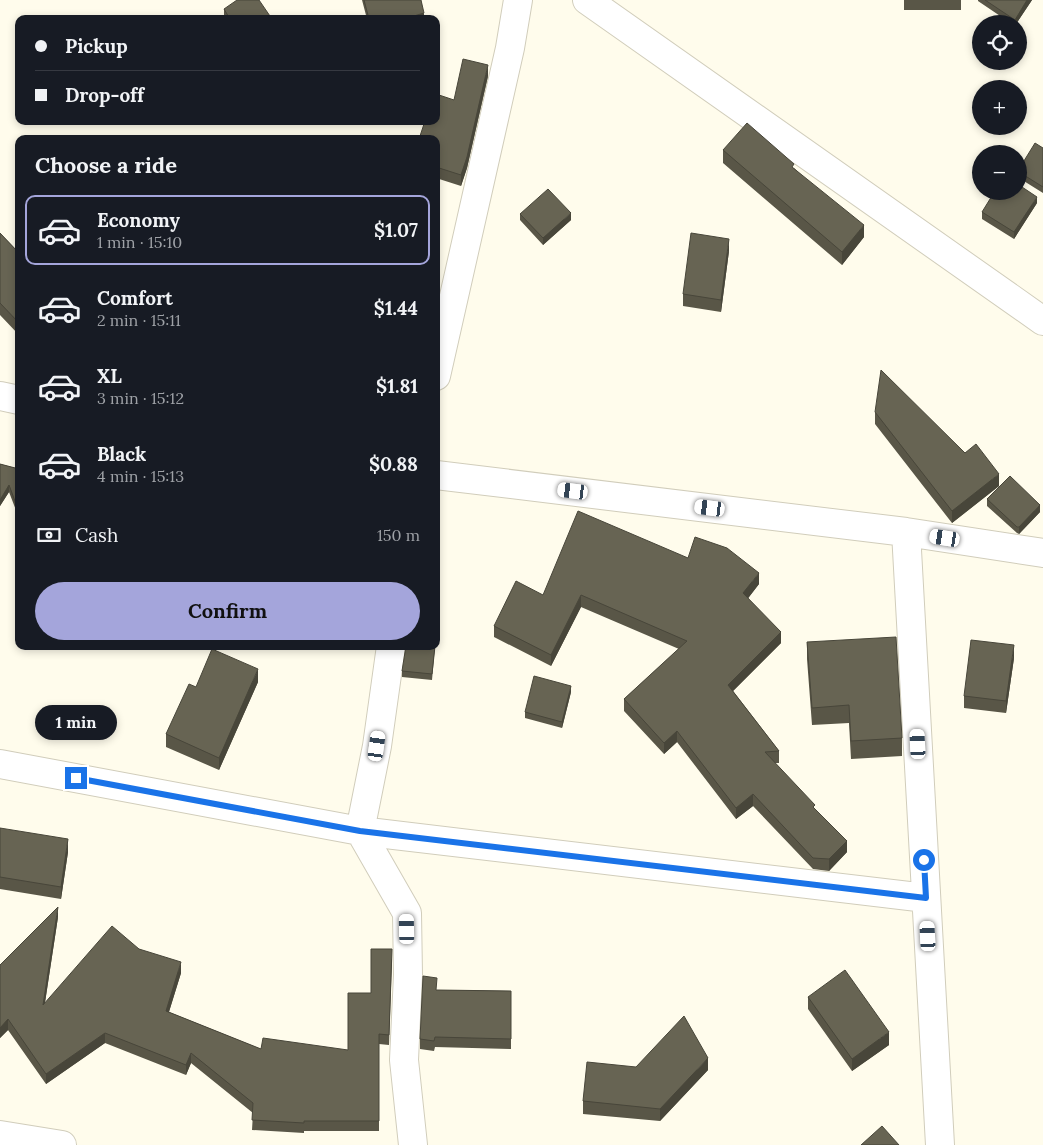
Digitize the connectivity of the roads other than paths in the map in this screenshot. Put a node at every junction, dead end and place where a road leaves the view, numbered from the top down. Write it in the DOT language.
graph roads {
  1 [pos="518,0"];
  2 [pos="587,0"];
  3 [pos="1043,321"];
  4 [pos="440,358"];
  5 [pos="0,396"];
  6 [pos="15,399"];
  7 [pos="440,475"];
  8 [pos="906,532"];
  9 [pos="1043,553"];
  10 [pos="390,650"];
  11 [pos="0,764"];
  12 [pos="360,831"];
  13 [pos="926,898"];
  14 [pos="0,1135"];
  15 [pos="62,1145"];
  16 [pos="413,1145"];
  17 [pos="940,1145"];
  1 -- 4 [label="street"];
  2 -- 3 [label="street"];
  5 -- 6 [label="street"];
  7 -- 8 [label="street"];
  8 -- 9 [label="street"];
  8 -- 13 [label="street"];
  10 -- 12 [label="street"];
  11 -- 12 [label="street"];
  12 -- 13 [label="street"];
  12 -- 16 [label="street"];
  13 -- 17 [label="street"];
  14 -- 15 [label="street"];
}
